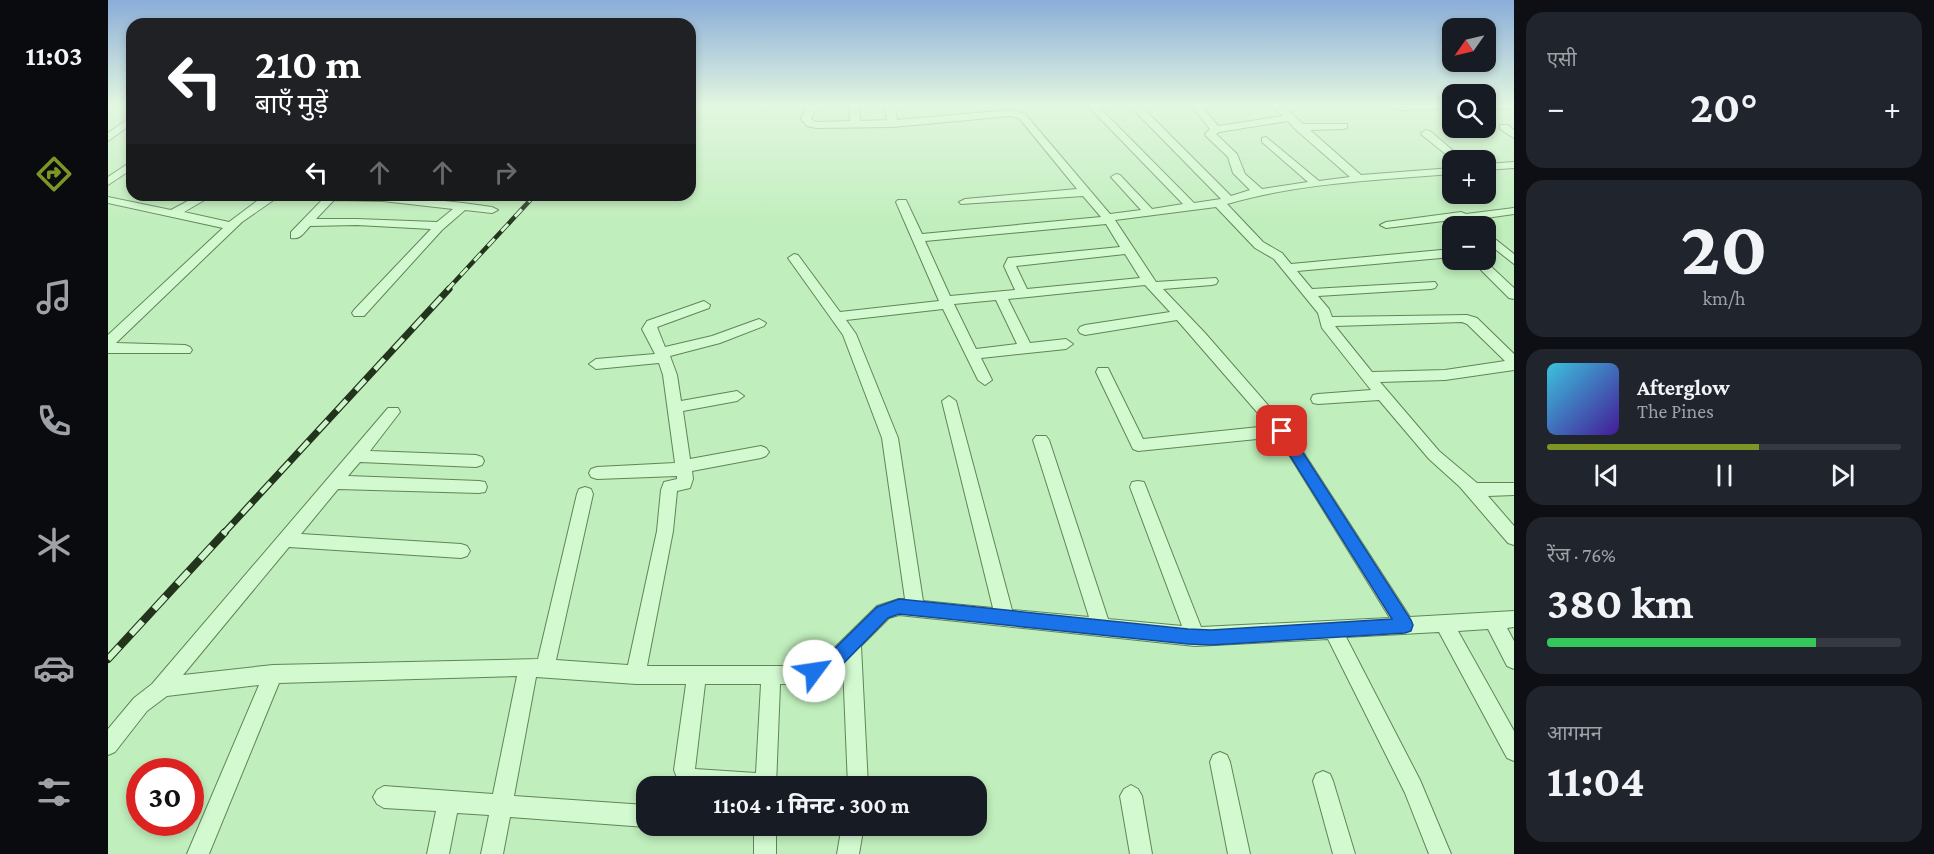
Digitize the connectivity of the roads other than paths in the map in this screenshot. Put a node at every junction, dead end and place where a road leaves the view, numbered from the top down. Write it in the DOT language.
graph roads {
  1 [pos="1049,145"];
  2 [pos="1131,145"];
  3 [pos="1171,145"];
  4 [pos="1220,145"];
  5 [pos="1272,145"];
  6 [pos="1320,145"];
  7 [pos="1514,165"];
  8 [pos="1496,166"];
  9 [pos="126,168"];
  10 [pos="1442,172"];
  11 [pos="1116,177"];
  12 [pos="1359,178"];
  13 [pos="108,182"];
  14 [pos="1316,184"];
  15 [pos="1085,192"];
  16 [pos="1259,192"];
  17 [pos="108,200"];
  18 [pos="196,201"];
  19 [pos="266,201"];
  20 [pos="327,201"];
  21 [pos="415,201"];
  22 [pos="1224,201"];
  23 [pos="902,202"];
  24 [pos="965,202"];
  25 [pos="1449,204"];
  26 [pos="463,206"];
  27 [pos="1191,207"];
  28 [pos="492,210"];
  29 [pos="1149,212"];
  30 [pos="174,213"];
  31 [pos="1511,214"];
  32 [pos="1463,216"];
  33 [pos="1496,216"];
  34 [pos="1108,219"];
  35 [pos="1442,222"];
  36 [pos="307,223"];
  37 [pos="1386,225"];
  38 [pos="232,226"];
  39 [pos="440,226"];
  40 [pos="295,235"];
  41 [pos="918,238"];
  42 [pos="1496,245"];
  43 [pos="1496,247"];
  44 [pos="1499,247"];
  45 [pos="1128,250"];
  46 [pos="1442,254"];
  47 [pos="794,258"];
  48 [pos="1514,260"];
  49 [pos="1288,268"];
  50 [pos="1488,270"];
  51 [pos="1212,281"];
  52 [pos="1150,283"];
  53 [pos="1431,285"];
  54 [pos="1023,293"];
  55 [pos="1309,293"];
  56 [pos="1514,295"];
  57 [pos="1000,296"];
  58 [pos="947,303"];
  59 [pos="704,305"];
  60 [pos="359,314"];
  61 [pos="1181,315"];
  62 [pos="838,317"];
  63 [pos="1326,322"];
  64 [pos="759,323"];
  65 [pos="1085,330"];
  66 [pos="108,343"];
  67 [pos="1066,344"];
  68 [pos="108,348"];
  69 [pos="1026,348"];
  70 [pos="185,350"];
  71 [pos="972,354"];
  72 [pos="662,355"];
  73 [pos="596,364"];
  74 [pos="1514,364"];
  75 [pos="1103,372"];
  76 [pos="1368,377"];
  77 [pos="985,380"];
  78 [pos="1383,394"];
  79 [pos="737,396"];
  80 [pos="1318,399"];
  81 [pos="949,401"];
  82 [pos="675,407"];
  83 [pos="393,412"];
  84 [pos="1282,431"];
  85 [pos="1041,440"];
  86 [pos="761,452"];
  87 [pos="356,456"];
  88 [pos="476,461"];
  89 [pos="684,467"];
  90 [pos="597,473"];
  91 [pos="334,482"];
  92 [pos="479,487"];
  93 [pos="1138,487"];
  94 [pos="1514,489"];
  95 [pos="1473,490"];
  96 [pos="585,494"];
  97 [pos="1514,538"];
  98 [pos="285,540"];
  99 [pos="461,551"];
  100 [pos="915,608"];
  101 [pos="1005,618"];
  102 [pos="1514,619"];
  103 [pos="1493,620"];
  104 [pos="1444,623"];
  105 [pos="1405,625"];
  106 [pos="1102,628"];
  107 [pos="1333,630"];
  108 [pos="1194,637"];
  109 [pos="852,644"];
  110 [pos="1514,660"];
  111 [pos="536,668"];
  112 [pos="273,674"];
  113 [pos="636,675"];
  114 [pos="697,675"];
  115 [pos="771,676"];
  116 [pos="159,690"];
  117 [pos="108,745"];
  118 [pos="1514,751"];
  119 [pos="1220,762"];
  120 [pos="686,776"];
  121 [pos="766,776"];
  122 [pos="858,776"];
  123 [pos="1323,781"];
  124 [pos="1131,796"];
  125 [pos="384,797"];
  126 [pos="448,802"];
  127 [pos="500,806"];
  128 [pos="636,815"];
  129 [pos="765,836"];
  130 [pos="851,836"];
  131 [pos="198,854"];
  132 [pos="438,854"];
  133 [pos="492,854"];
  134 [pos="765,854"];
  135 [pos="848,854"];
  136 [pos="1141,854"];
  137 [pos="1239,854"];
  138 [pos="1344,854"];
  139 [pos="1440,854"];
  1 -- 15 [label="street"];
  2 -- 27 [label="street"];
  3 -- 22 [label="street"];
  4 -- 16 [label="street"];
  5 -- 14 [label="street"];
  6 -- 12 [label="street"];
  7 -- 8 [label="street"];
  9 -- 13 [label="street"];
  10 -- 12 [label="street"];
  11 -- 29 [label="street"];
  12 -- 14 [label="street"];
  14 -- 16 [label="street"];
  15 -- 24 [label="street"];
  15 -- 34 [label="street"];
  16 -- 22 [label="street"];
  17 -- 30 [label="street"];
  18 -- 30 [label="street"];
  19 -- 38 [label="street"];
  20 -- 36 [label="street"];
  21 -- 26 [label="street"];
  22 -- 27 [label="street"];
  22 -- 49 [label="street"];
  23 -- 41 [label="street"];
  25 -- 32 [label="street"];
  26 -- 28 [label="street"];
  26 -- 39 [label="street"];
  27 -- 29 [label="street"];
  29 -- 34 [label="street"];
  30 -- 38 [label="street"];
  31 -- 33 [label="street"];
  34 -- 41 [label="street"];
  34 -- 45 [label="street"];
  35 -- 37 [label="street"];
  36 -- 39 [label="street"];
  36 -- 40 [label="street"];
  38 -- 66 [label="street"];
  39 -- 60 [label="street"];
  41 -- 58 [label="street"];
  42 -- 44 [label="street"];
  43 -- 44 [label="street"];
  44 -- 48 [label="street"];
  45 -- 52 [label="street"];
  45 -- 54 [label="street"];
  46 -- 49 [label="street"];
  47 -- 62 [label="street"];
  49 -- 55 [label="street"];
  50 -- 56 [label="street"];
  51 -- 52 [label="street"];
  52 -- 54 [label="street"];
  52 -- 61 [label="street"];
  53 -- 55 [label="street"];
  54 -- 57 [label="street"];
  55 -- 63 [label="street"];
  57 -- 58 [label="street"];
  57 -- 69 [label="street"];
  58 -- 62 [label="street"];
  58 -- 71 [label="street"];
  59 -- 72 [label="street"];
  61 -- 65 [label="street"];
  61 -- 84 [label="street"];
  62 -- 100 [label="street"];
  63 -- 74 [label="street"];
  63 -- 76 [label="street"];
  64 -- 72 [label="street"];
  67 -- 69 [label="street"];
  68 -- 70 [label="street"];
  69 -- 71 [label="street"];
  71 -- 77 [label="street"];
  72 -- 73 [label="street"];
  72 -- 82 [label="street"];
  74 -- 76 [label="street"];
  75 -- 84 [label="street"];
  76 -- 78 [label="street"];
  78 -- 80 [label="street"];
  78 -- 95 [label="street"];
  79 -- 82 [label="street"];
  81 -- 101 [label="street"];
  82 -- 89 [label="street"];
  83 -- 87 [label="street"];
  84 -- 105 [label="street"];
  85 -- 106 [label="street"];
  86 -- 89 [label="street"];
  87 -- 88 [label="street"];
  87 -- 91 [label="street"];
  89 -- 90 [label="street"];
  89 -- 113 [label="street"];
  91 -- 92 [label="street"];
  91 -- 98 [label="street"];
  93 -- 108 [label="street"];
  94 -- 95 [label="street"];
  95 -- 97 [label="street"];
  96 -- 111 [label="street"];
  98 -- 99 [label="street"];
  98 -- 116 [label="street"];
  100 -- 101 [label="street"];
  100 -- 109 [label="street"];
  101 -- 106 [label="street"];
  102 -- 103 [label="street"];
  103 -- 104 [label="street"];
  103 -- 110 [label="street"];
  104 -- 105 [label="street"];
  104 -- 118 [label="street"];
  105 -- 107 [label="street"];
  106 -- 108 [label="street"];
  107 -- 108 [label="street"];
  107 -- 139 [label="street"];
  109 -- 115 [label="street"];
  109 -- 122 [label="street"];
  111 -- 112 [label="street"];
  111 -- 113 [label="street"];
  111 -- 127 [label="street"];
  112 -- 116 [label="street"];
  112 -- 131 [label="street"];
  113 -- 114 [label="street"];
  114 -- 115 [label="street"];
  114 -- 120 [label="street"];
  115 -- 121 [label="street"];
  116 -- 117 [label="street"];
  119 -- 137 [label="street"];
  123 -- 138 [label="street"];
  124 -- 136 [label="street"];
  125 -- 126 [label="street"];
  126 -- 127 [label="street"];
  126 -- 132 [label="street"];
  127 -- 128 [label="street"];
  127 -- 133 [label="street"];
  129 -- 134 [label="street"];
  130 -- 135 [label="street"];
}
